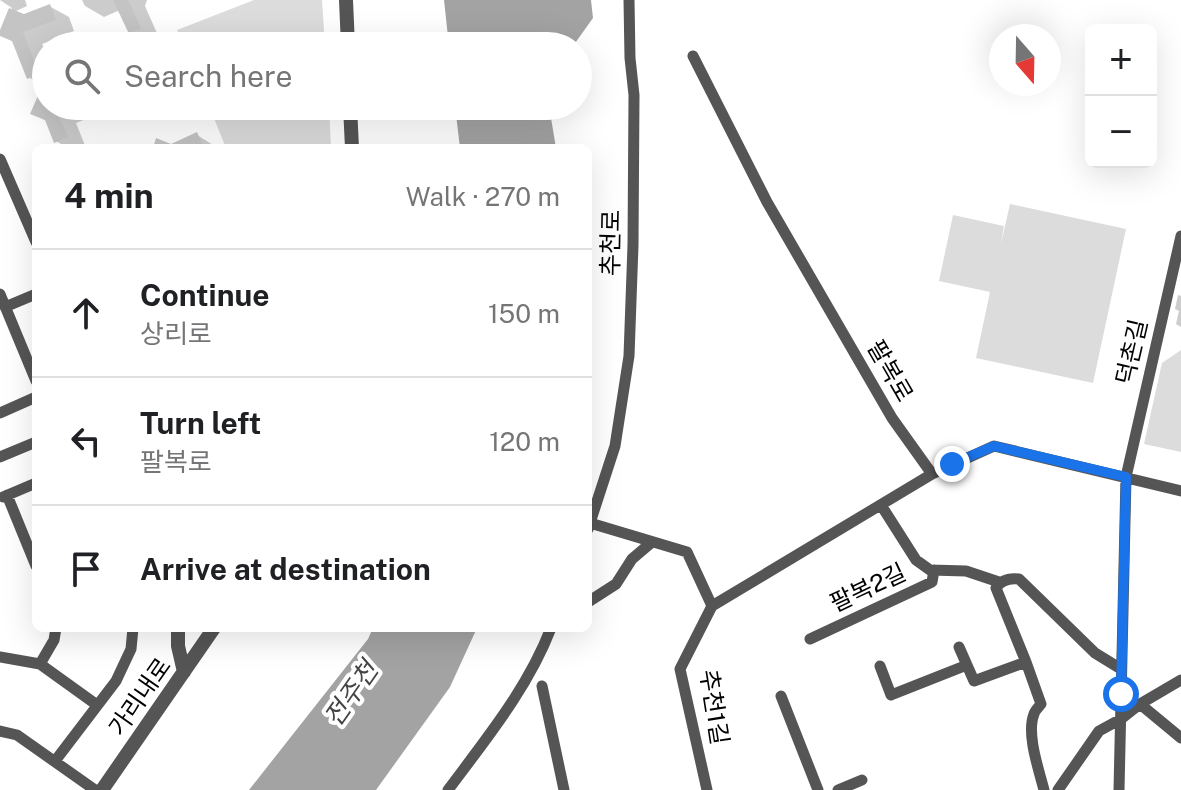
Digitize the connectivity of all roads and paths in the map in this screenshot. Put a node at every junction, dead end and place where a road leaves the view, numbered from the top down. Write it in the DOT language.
graph roads {
  1 [pos="346,0"];
  2 [pos="629,0"];
  3 [pos="347,32"];
  4 [pos="693,56"];
  5 [pos="351,120"];
  6 [pos="352,144"];
  7 [pos="0,159"];
  8 [pos="32,233"];
  9 [pos="1181,236"];
  10 [pos="0,294"];
  11 [pos="32,296"];
  12 [pos="5,307"];
  13 [pos="32,371"];
  14 [pos="32,399"];
  15 [pos="0,413"];
  16 [pos="32,444"];
  17 [pos="0,457"];
  18 [pos="932,474"];
  19 [pos="1126,477"];
  20 [pos="32,485"];
  21 [pos="1181,491"];
  22 [pos="4,497"];
  23 [pos="881,505"];
  24 [pos="592,517"];
  25 [pos="592,527"];
  26 [pos="652,542"];
  27 [pos="32,557"];
  28 [pos="934,570"];
  29 [pos="999,582"];
  30 [pos="592,599"];
  31 [pos="712,606"];
  32 [pos="55,632"];
  33 [pos="133,632"];
  34 [pos="178,632"];
  35 [pos="211,632"];
  36 [pos="549,632"];
  37 [pos="810,639"];
  38 [pos="959,647"];
  39 [pos="0,657"];
  40 [pos="1026,662"];
  41 [pos="40,664"];
  42 [pos="967,665"];
  43 [pos="880,666"];
  44 [pos="1121,669"];
  45 [pos="184,672"];
  46 [pos="1181,680"];
  47 [pos="542,686"];
  48 [pos="781,696"];
  49 [pos="1140,704"];
  50 [pos="97,705"];
  51 [pos="1121,719"];
  52 [pos="0,731"];
  53 [pos="1181,738"];
  54 [pos="55,761"];
  55 [pos="862,780"];
  56 [pos="95,790"];
  57 [pos="102,790"];
  58 [pos="448,790"];
  59 [pos="564,790"];
  60 [pos="707,790"];
  61 [pos="818,790"];
  62 [pos="838,790"];
  63 [pos="1044,790"];
  64 [pos="1058,790"];
  65 [pos="1119,790"];
  1 -- 3 [label="street"];
  2 -- 24 [label="street, 추천로"];
  4 -- 18 [label="street, 팔복로"];
  5 -- 6 [label="street"];
  7 -- 8 [label="street"];
  9 -- 19 [label="street, 덕촌길"];
  10 -- 12 [label="street"];
  11 -- 12 [label="street"];
  12 -- 13 [label="street"];
  14 -- 15 [label="street"];
  16 -- 17 [label="street"];
  18 -- 19 [label="street"];
  18 -- 23 [label="street"];
  19 -- 21 [label="street"];
  19 -- 44 [label="street, 덕촌길"];
  20 -- 22 [label="street"];
  22 -- 27 [label="street"];
  23 -- 28 [label="street, 팔복2길"];
  23 -- 31 [label="street"];
  25 -- 26 [label="street"];
  26 -- 30 [label="street"];
  26 -- 31 [label="street"];
  28 -- 29 [label="street, 팔복2길"];
  28 -- 37 [label="street, 팔복2길"];
  29 -- 40 [label="street"];
  29 -- 44 [label="street, 팔복2길"];
  31 -- 60 [label="street, 추천1길"];
  32 -- 41 [label="street"];
  33 -- 50 [label="street"];
  34 -- 45 [label="street"];
  35 -- 45 [label="street, 가리내로"];
  36 -- 58 [label="street"];
  38 -- 42 [label="street"];
  39 -- 41 [label="street"];
  40 -- 42 [label="street"];
  40 -- 63 [label="street"];
  41 -- 50 [label="street"];
  42 -- 43 [label="street"];
  44 -- 51 [label="street, 덕촌길"];
  45 -- 57 [label="street, 가리내로"];
  46 -- 49 [label="street"];
  47 -- 59 [label="street"];
  48 -- 61 [label="street"];
  49 -- 51 [label="street"];
  49 -- 53 [label="street"];
  50 -- 54 [label="street"];
  51 -- 64 [label="street"];
  51 -- 65 [label="street, 덕촌길"];
  52 -- 54 [label="street"];
  54 -- 56 [label="street"];
  55 -- 62 [label="street"];
}
